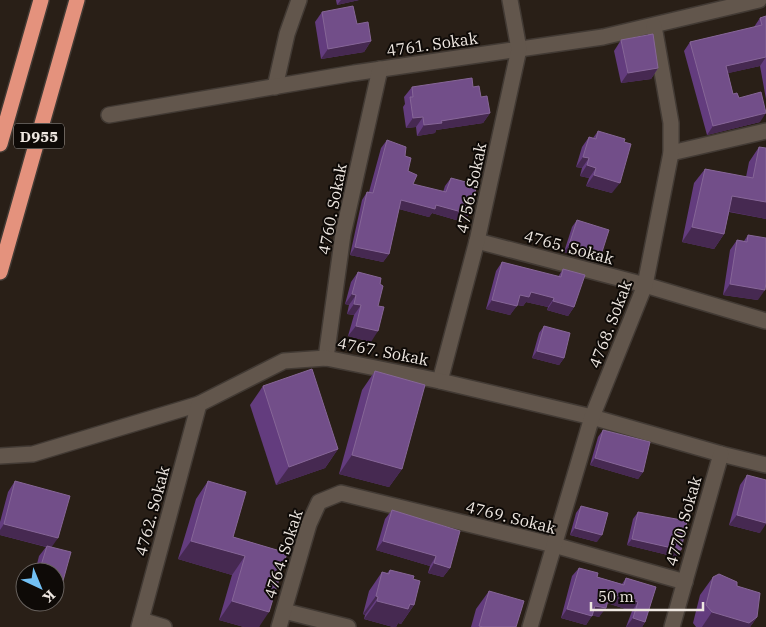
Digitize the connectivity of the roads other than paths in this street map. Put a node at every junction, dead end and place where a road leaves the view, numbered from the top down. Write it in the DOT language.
graph roads {
  1 [pos="41,0"];
  2 [pos="77,0"];
  3 [pos="299,0"];
  4 [pos="510,0"];
  5 [pos="759,0"];
  6 [pos="654,26"];
  7 [pos="519,49"];
  8 [pos="380,69"];
  9 [pos="275,87"];
  10 [pos="109,115"];
  11 [pos="766,131"];
  12 [pos="1,136"];
  13 [pos="671,153"];
  14 [pos="477,242"];
  15 [pos="0,272"];
  16 [pos="645,286"];
  17 [pos="766,321"];
  18 [pos="326,358"];
  19 [pos="440,381"];
  20 [pos="199,404"];
  21 [pos="592,417"];
  22 [pos="721,454"];
  23 [pos="0,456"];
  24 [pos="766,465"];
  25 [pos="328,497"];
  26 [pos="554,545"];
  27 [pos="684,582"];
  28 [pos="284,611"];
  29 [pos="140,624"];
  30 [pos="164,627"];
  31 [pos="279,627"];
  32 [pos="348,627"];
  33 [pos="530,627"];
  34 [pos="672,627"];
  1 -- 12 [label="highway, D955"];
  2 -- 15 [label="highway, D955"];
  3 -- 9 [label="street"];
  4 -- 7 [label="street, 4756. Sokak"];
  5 -- 6 [label="street, 4761. Sokak"];
  6 -- 7 [label="street, 4761. Sokak"];
  6 -- 13 [label="street, 4768. Sokak"];
  7 -- 8 [label="street, 4761. Sokak"];
  7 -- 14 [label="street, 4756. Sokak"];
  8 -- 9 [label="street, 4761. Sokak"];
  8 -- 18 [label="street, 4760. Sokak"];
  9 -- 10 [label="street, 4761. Sokak"];
  11 -- 13 [label="street"];
  13 -- 16 [label="street, 4768. Sokak"];
  14 -- 16 [label="street, 4765. Sokak"];
  14 -- 19 [label="street, 4756. Sokak"];
  16 -- 17 [label="street, 4765. Sokak"];
  16 -- 21 [label="street, 4768. Sokak"];
  18 -- 19 [label="street, 4767. Sokak"];
  18 -- 20 [label="street, 4767. Sokak"];
  19 -- 21 [label="street, 4767. Sokak"];
  20 -- 23 [label="street, 4767. Sokak"];
  20 -- 29 [label="street, 4762. Sokak"];
  21 -- 22 [label="street, 4767. Sokak"];
  21 -- 26 [label="street, 4768. Sokak"];
  22 -- 24 [label="street, 4767. Sokak"];
  22 -- 27 [label="street, 4770. Sokak"];
  25 -- 26 [label="street, 4769. Sokak"];
  25 -- 28 [label="street, 4764. Sokak"];
  26 -- 27 [label="street, 4769. Sokak"];
  26 -- 33 [label="street, 4768. Sokak"];
  27 -- 34 [label="street, 4770. Sokak"];
  28 -- 31 [label="street, 4764. Sokak"];
  28 -- 32 [label="street"];
  29 -- 30 [label="street"];
}
